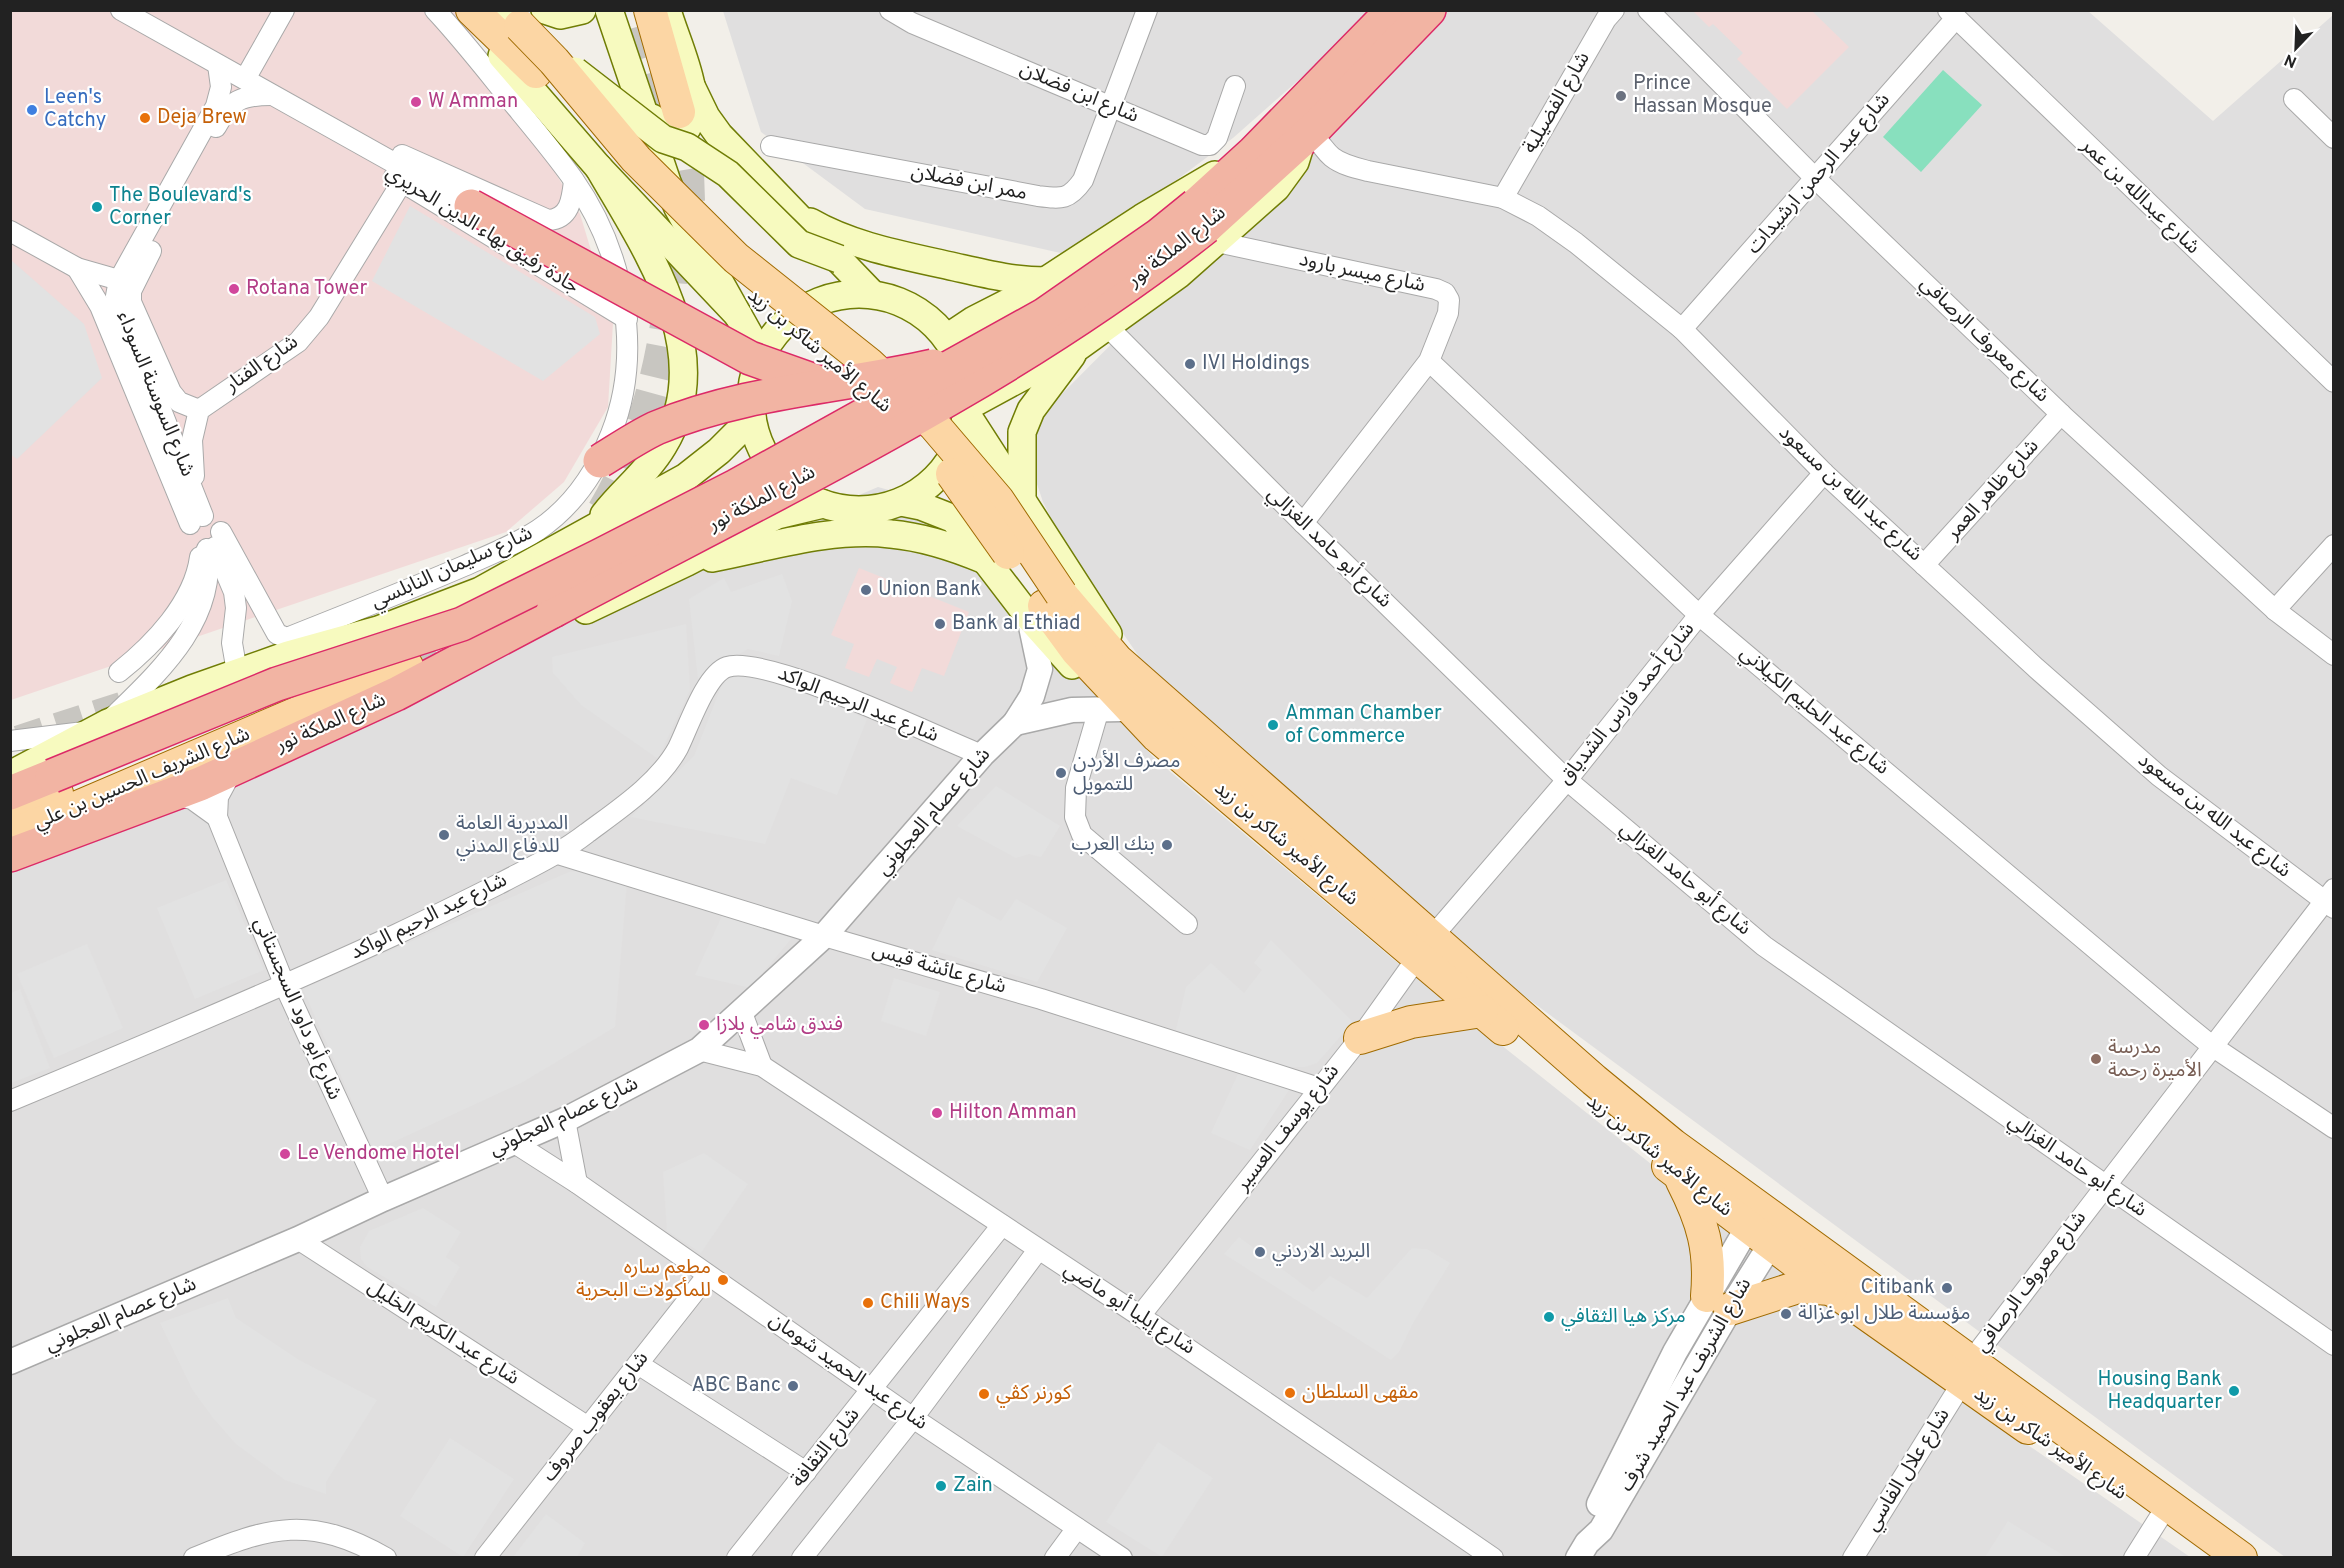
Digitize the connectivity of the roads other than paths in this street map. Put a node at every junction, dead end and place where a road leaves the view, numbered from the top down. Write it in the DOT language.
graph roads {
  1 [pos="121,10"];
  2 [pos="284,10"];
  3 [pos="435,10"];
  4 [pos="465,10"];
  5 [pos="472,10"];
  6 [pos="582,10"];
  7 [pos="667,10"];
  8 [pos="890,10"];
  9 [pos="1147,10"];
  10 [pos="1393,10"];
  11 [pos="1429,10"];
  12 [pos="1648,10"];
  13 [pos="1614,11"];
  14 [pos="1952,14"];
  15 [pos="630,15"];
  16 [pos="523,16"];
  17 [pos="916,17"];
  18 [pos="218,65"];
  19 [pos="245,79"];
  20 [pos="690,84"];
  21 [pos="1235,86"];
  22 [pos="271,95"];
  23 [pos="2294,99"];
  24 [pos="639,100"];
  25 [pos="1342,100"];
  26 [pos="1112,107"];
  27 [pos="678,112"];
  28 [pos="350,138"];
  29 [pos="2334,138"];
  30 [pos="1302,139"];
  31 [pos="771,146"];
  32 [pos="1253,153"];
  33 [pos="1330,156"];
  34 [pos="599,168"];
  35 [pos="1816,179"];
  36 [pos="574,181"];
  37 [pos="402,182"];
  38 [pos="1503,198"];
  39 [pos="471,206"];
  40 [pos="792,211"];
  41 [pos="1206,224"];
  42 [pos="10,231"];
  43 [pos="839,259"];
  44 [pos="77,268"];
  45 [pos="120,280"];
  46 [pos="1036,287"];
  47 [pos="872,294"];
  48 [pos="738,315"];
  49 [pos="627,319"];
  50 [pos="1108,327"];
  51 [pos="1682,330"];
  52 [pos="959,348"];
  53 [pos="1071,351"];
  54 [pos="761,356"];
  55 [pos="1429,361"];
  56 [pos="2334,382"];
  57 [pos="826,385"];
  58 [pos="199,410"];
  59 [pos="967,410"];
  60 [pos="2061,414"];
  61 [pos="752,418"];
  62 [pos="600,461"];
  63 [pos="1824,472"];
  64 [pos="686,477"];
  65 [pos="1017,489"];
  66 [pos="194,492"];
  67 [pos="901,502"];
  68 [pos="824,504"];
  69 [pos="954,519"];
  70 [pos="196,520"];
  71 [pos="1303,523"];
  72 [pos="591,531"];
  73 [pos="723,543"];
  74 [pos="211,544"];
  75 [pos="2334,545"];
  76 [pos="985,560"];
  77 [pos="687,562"];
  78 [pos="1924,565"];
  79 [pos="1045,606"];
  80 [pos="2275,610"];
  81 [pos="1699,615"];
  82 [pos="2334,655"];
  83 [pos="119,672"];
  84 [pos="237,672"];
  85 [pos="401,680"];
  86 [pos="295,693"];
  87 [pos="1162,700"];
  88 [pos="1110,709"];
  89 [pos="1015,723"];
  90 [pos="99,727"];
  91 [pos="1157,735"];
  92 [pos="10,741"];
  93 [pos="982,755"];
  94 [pos="233,768"];
  95 [pos="10,775"];
  96 [pos="1567,780"];
  97 [pos="10,793"];
  98 [pos="171,795"];
  99 [pos="10,812"];
  100 [pos="217,817"];
  101 [pos="10,836"];
  102 [pos="558,854"];
  103 [pos="10,855"];
  104 [pos="2330,899"];
  105 [pos="1187,924"];
  106 [pos="824,936"];
  107 [pos="1425,947"];
  108 [pos="285,986"];
  109 [pos="1482,1011"];
  110 [pos="742,1013"];
  111 [pos="1360,1038"];
  112 [pos="2212,1046"];
  113 [pos="699,1050"];
  114 [pos="762,1066"];
  115 [pos="1319,1088"];
  116 [pos="10,1101"];
  117 [pos="565,1120"];
  118 [pos="2334,1128"];
  119 [pos="513,1142"];
  120 [pos="1678,1175"];
  121 [pos="577,1183"];
  122 [pos="2105,1185"];
  123 [pos="383,1199"];
  124 [pos="1002,1225"];
  125 [pos="1765,1226"];
  126 [pos="298,1239"];
  127 [pos="1038,1250"];
  128 [pos="707,1276"];
  129 [pos="1831,1289"];
  130 [pos="1719,1302"];
  131 [pos="1140,1316"];
  132 [pos="2334,1345"];
  133 [pos="10,1362"];
  134 [pos="638,1364"];
  135 [pos="1967,1372"];
  136 [pos="873,1389"];
  137 [pos="914,1418"];
  138 [pos="588,1427"];
  139 [pos="806,1472"];
  140 [pos="2163,1511"];
  141 [pos="1077,1528"];
  142 [pos="1582,1550"];
  143 [pos="194,1557"];
  144 [pos="386,1557"];
  145 [pos="485,1557"];
  146 [pos="737,1557"];
  147 [pos="802,1557"];
  148 [pos="1055,1557"];
  149 [pos="1122,1557"];
  150 [pos="1493,1557"];
  151 [pos="1853,1557"];
  152 [pos="2134,1557"];
  153 [pos="2213,1557"];
  154 [pos="2241,1557"];
  1 -- 18 [label="street, جادة رفيق بهاء الدين الحريري"];
  2 -- 19 [label="street"];
  3 -- 36 [label="street, شارع سليمان النابلسي"];
  4 -- 34 [label="main road"];
  5 -- 79 [label="main road, شارع الأمير شاكر بن زيد, bridge"];
  6 -- 16 [label="main road"];
  7 -- 20 [label="main road"];
  8 -- 17 [label="street, شارع ابن فضلان"];
  9 -- 26 [label="street, ممر ابن فضلان"];
  10 -- 32 [label="highway, شارع الملكة نور"];
  11 -- 25 [label="highway, شارع الملكة نور"];
  12 -- 35 [label="street, شارع معروف الرصافي"];
  13 -- 38 [label="street, شارع الفضيلية"];
  14 -- 35 [label="street, شارع عبد الرحمن ارشيدات"];
  14 -- 56 [label="street, شارع عبدالله بن عمر"];
  15 -- 24 [label="main road"];
  15 -- 27 [label="main road"];
  16 -- 43 [label="main road, bridge"];
  16 -- 79 [label="main road, شارع الأمير شاكر بن زيد, bridge"];
  17 -- 26 [label="street, شارع ابن فضلان"];
  18 -- 19 [label="street, جادة رفيق بهاء الدين الحريري"];
  18 -- 45 [label="street"];
  19 -- 22 [label="street, جادة رفيق بهاء الدين الحريري"];
  20 -- 24 [label="main road"];
  20 -- 40 [label="main road"];
  21 -- 26 [label="street, شارع ابن فضلان"];
  22 -- 28 [label="street, جادة رفيق بهاء الدين الحريري"];
  22 -- 58 [label="street"];
  23 -- 29 [label="street"];
  24 -- 48 [label="main road"];
  25 -- 30 [label="highway, شارع الملكة نور"];
  25 -- 33 [label="street"];
  26 -- 31 [label="street, ممر ابن فضلان"];
  28 -- 36 [label="street, جادة رفيق بهاء الدين الحريري"];
  28 -- 37 [label="street, جادة رفيق بهاء الدين الحريري"];
  28 -- 39 [label="street, جادة رفيق بهاء الدين الحريري"];
  30 -- 33 [label="street, شارع عبد الله بن مسعود"];
  30 -- 41 [label="highway, شارع الملكة نور"];
  32 -- 41 [label="highway, شارع الملكة نور"];
  32 -- 46 [label="main road"];
  33 -- 38 [label="street, شارع عبد الله بن مسعود"];
  34 -- 48 [label="main road"];
  34 -- 72 [label="main road"];
  35 -- 51 [label="street, شارع عبد الرحمن ارشيدات"];
  35 -- 60 [label="street, شارع معروف الرصافي"];
  36 -- 49 [label="street, شارع سليمان النابلسي"];
  37 -- 49 [label="street, جادة رفيق بهاء الدين الحريري"];
  37 -- 58 [label="street, شارع الفنار"];
  38 -- 51 [label="street, شارع عبد الله بن مسعود"];
  39 -- 57 [label="highway, bridge"];
  40 -- 43 [label="main road"];
  40 -- 46 [label="main road"];
  41 -- 50 [label="main road"];
  41 -- 52 [label="highway, شارع الملكة نور, bridge"];
  41 -- 55 [label="street, شارع ميسر بارود"];
  41 -- 85 [label="highway, شارع الملكة نور, bridge"];
  42 -- 44 [label="street, شارع السوسنة السوداء"];
  43 -- 47 [label="main road"];
  44 -- 45 [label="street, شارع السوسنة السوداء"];
  44 -- 70 [label="street, شارع السوسنة السوداء"];
  45 -- 66 [label="street, شارع السوسنة السوداء"];
  46 -- 52 [label="main road"];
  46 -- 53 [label="main road"];
  47 -- 52 [label="main road"];
  47 -- 54 [label="main road"];
  48 -- 54 [label="main road"];
  49 -- 62 [label="street, شارع سليمان النابلسي"];
  50 -- 53 [label="main road"];
  50 -- 71 [label="street, شارع أبو حامد الغزالي"];
  51 -- 63 [label="street, شارع عبد الله بن مسعود"];
  52 -- 57 [label="highway, bridge"];
  52 -- 59 [label="main road"];
  52 -- 97 [label="highway, شارع الملكة نور, bridge"];
  53 -- 59 [label="main road"];
  53 -- 65 [label="main road"];
  54 -- 61 [label="main road"];
  55 -- 71 [label="street, شارع ميسر بارود"];
  55 -- 81 [label="street, شارع عبد الحليم الكيلاني"];
  57 -- 62 [label="highway, bridge"];
  58 -- 66 [label="street"];
  59 -- 65 [label="main road"];
  59 -- 67 [label="main road"];
  60 -- 78 [label="street, شارع ظاهر العمر"];
  60 -- 80 [label="street, شارع معروف الرصافي"];
  61 -- 64 [label="main road"];
  61 -- 68 [label="main road"];
  62 -- 74 [label="street, شارع سليمان النابلسي"];
  63 -- 78 [label="street, شارع عبد الله بن مسعود"];
  63 -- 81 [label="street, شارع أحمد فارس الشدياق"];
  64 -- 72 [label="main road"];
  64 -- 73 [label="main road"];
  65 -- 69 [label="main road"];
  65 -- 87 [label="main road"];
  66 -- 70 [label="street, شارع السوسنة السوداء"];
  67 -- 68 [label="main road"];
  67 -- 69 [label="main road"];
  68 -- 73 [label="main road"];
  69 -- 76 [label="main road"];
  70 -- 74 [label="street"];
  70 -- 74 [label="street"];
  71 -- 96 [label="street, شارع أبو حامد الغزالي"];
  72 -- 84 [label="main road"];
  73 -- 77 [label="main road"];
  74 -- 83 [label="street"];
  74 -- 84 [label="street"];
  74 -- 90 [label="street"];
  75 -- 80 [label="street"];
  76 -- 77 [label="main road"];
  76 -- 79 [label="main road"];
  77 -- 85 [label="main road"];
  78 -- 104 [label="street, شارع عبد الله بن مسعود"];
  79 -- 87 [label="main road, شارع الأمير شاكر بن زيد"];
  79 -- 88 [label="main road"];
  79 -- 89 [label="street, شارع عصام العجلوني"];
  79 -- 91 [label="main road, شارع الأمير شاكر بن زيد"];
  80 -- 82 [label="street, شارع معروف الرصافي"];
  81 -- 96 [label="street, شارع أحمد فارس الشدياق"];
  81 -- 112 [label="street, شارع عبد الحليم الكيلاني"];
  84 -- 90 [label="main road"];
  85 -- 94 [label="highway, شارع الملكة نور"];
  85 -- 101 [label="main road, شارع الشريف الحسين بن علي"];
  86 -- 99 [label="main road, شارع الشريف الحسين بن علي"];
  87 -- 107 [label="main road, شارع الأمير شاكر بن زيد"];
  88 -- 89 [label="street"];
  88 -- 91 [label="main road"];
  88 -- 105 [label="street"];
  89 -- 93 [label="street, شارع عصام العجلوني"];
  90 -- 92 [label="street"];
  90 -- 95 [label="main road"];
  91 -- 107 [label="main road, شارع الأمير شاكر بن زيد"];
  93 -- 102 [label="street, شارع عبد الرحيم الواكد"];
  93 -- 106 [label="street, شارع عصام العجلوني"];
  94 -- 98 [label="highway, شارع الملكة نور"];
  94 -- 100 [label="street"];
  96 -- 107 [label="street, شارع أحمد فارس الشدياق"];
  96 -- 122 [label="street, شارع أبو حامد الغزالي"];
  98 -- 100 [label="street"];
  98 -- 103 [label="highway, شارع الملكة نور"];
  100 -- 108 [label="street, شارع أبو داود السجستاني"];
  102 -- 106 [label="street, شارع عائشة قيس"];
  102 -- 108 [label="street, شارع عبد الرحيم الواكد"];
  104 -- 112 [label="street, شارع معروف الرصافي"];
  106 -- 110 [label="street, شارع عصام العجلوني"];
  106 -- 115 [label="street, شارع عائشة قيس"];
  107 -- 109 [label="main road, شارع الأمير شاكر بن زيد"];
  107 -- 111 [label="street, شارع يوسف العسير"];
  107 -- 125 [label="main road, شارع الأمير شاكر بن زيد"];
  108 -- 116 [label="street, شارع عبد الرحيم الواكد"];
  108 -- 123 [label="street, شارع أبو داود السجستاني"];
  109 -- 111 [label="main road"];
  109 -- 120 [label="main road, شارع الأمير شاكر بن زيد"];
  110 -- 113 [label="street, شارع عصام العجلوني"];
  110 -- 114 [label="street"];
  111 -- 115 [label="street, شارع يوسف العسير"];
  112 -- 118 [label="street"];
  112 -- 122 [label="street, شارع معروف الرصافي"];
  113 -- 114 [label="street, شارع إيليا أبو ماضي"];
  113 -- 117 [label="street, شارع عصام العجلوني"];
  114 -- 124 [label="street, شارع إيليا أبو ماضي"];
  115 -- 131 [label="street, شارع يوسف العسير"];
  117 -- 119 [label="street, شارع عصام العجلوني"];
  117 -- 121 [label="street"];
  119 -- 121 [label="street, شارع عبد الحميد شومان"];
  119 -- 123 [label="street, شارع عصام العجلوني"];
  120 -- 125 [label="main road, شارع الأمير شاكر بن زيد"];
  120 -- 130 [label="main road"];
  121 -- 128 [label="street, شارع عبد الحميد شومان"];
  122 -- 132 [label="street, شارع أبو حامد الغزالي"];
  122 -- 135 [label="street, شارع معروف الرصافي"];
  123 -- 126 [label="street, شارع عصام العجلوني"];
  124 -- 127 [label="street, شارع إيليا أبو ماضي"];
  124 -- 136 [label="street, شارع الثقافة"];
  125 -- 129 [label="main road, شارع الأمير شاكر بن زيد"];
  125 -- 130 [label="street, شارع الشريف عبد الحميد شرف"];
  125 -- 135 [label="main road, شارع الأمير شاكر بن زيد"];
  126 -- 133 [label="street, شارع عصام العجلوني"];
  126 -- 138 [label="street, شارع عبد الكريم الخليل"];
  127 -- 131 [label="street, شارع إيليا أبو ماضي"];
  127 -- 137 [label="street"];
  128 -- 134 [label="street, شارع يعقوب صروف"];
  128 -- 136 [label="street, شارع عبد الحميد شومان"];
  129 -- 130 [label="main road"];
  129 -- 135 [label="main road, شارع الأمير شاكر بن زيد"];
  130 -- 142 [label="street, شارع الشريف عبد الحميد شرف"];
  131 -- 150 [label="street, شارع إيليا أبو ماضي"];
  134 -- 138 [label="street, شارع يعقوب صروف"];
  134 -- 139 [label="street"];
  135 -- 140 [label="main road, شارع الأمير شاكر بن زيد"];
  135 -- 151 [label="street, شارع علال الفاسي"];
  136 -- 137 [label="street, شارع عبد الحميد شومان"];
  136 -- 139 [label="street, شارع الثقافة"];
  137 -- 141 [label="street, شارع عبد الحميد شومان"];
  137 -- 147 [label="street"];
  138 -- 145 [label="street, شارع يعقوب صروف"];
  139 -- 146 [label="street, شارع الثقافة"];
  140 -- 152 [label="street"];
  140 -- 153 [label="main road, شارع الأمير شاكر بن زيد"];
  140 -- 154 [label="main road, شارع الأمير شاكر بن زيد"];
  141 -- 148 [label="street"];
  141 -- 149 [label="street, شارع عبد الحميد شومان"];
  143 -- 144 [label="street"];
}
